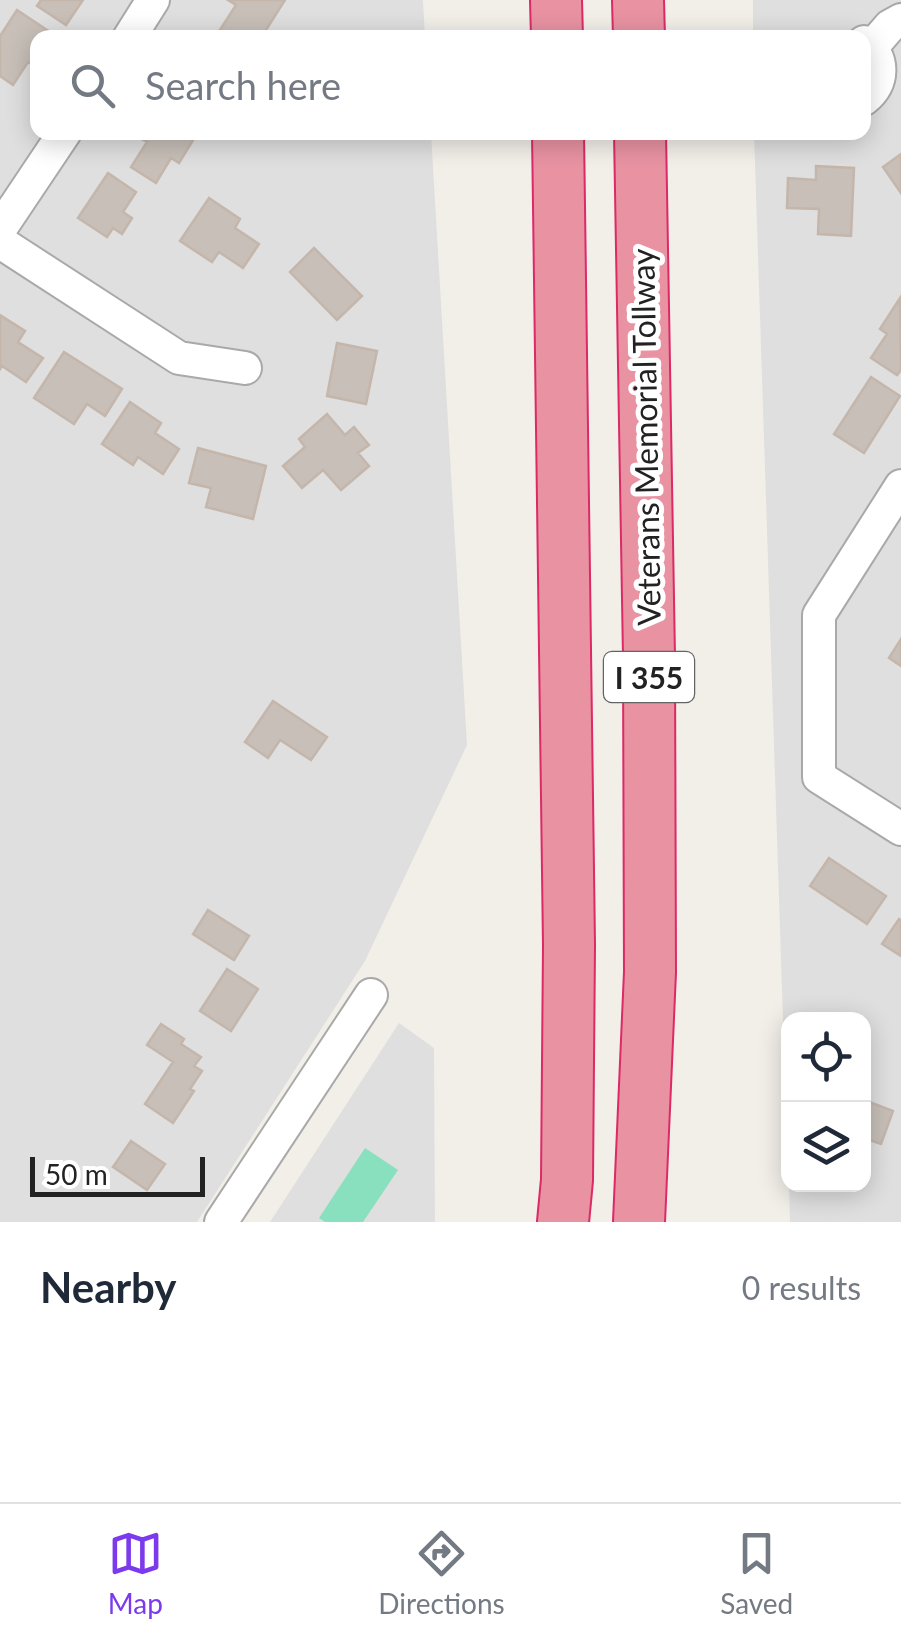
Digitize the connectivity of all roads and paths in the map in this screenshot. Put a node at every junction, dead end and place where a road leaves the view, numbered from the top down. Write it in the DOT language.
graph roads {
  1 [pos="153,0"];
  2 [pos="556,0"];
  3 [pos="638,0"];
  4 [pos="901,20"];
  5 [pos="133,30"];
  6 [pos="557,30"];
  7 [pos="639,30"];
  8 [pos="871,37"];
  9 [pos="871,55"];
  10 [pos="871,93"];
  11 [pos="60,140"];
  12 [pos="558,140"];
  13 [pos="640,140"];
  14 [pos="0,229"];
  15 [pos="0,242"];
  16 [pos="245,368"];
  17 [pos="901,486"];
  18 [pos="901,829"];
  19 [pos="370,995"];
  20 [pos="221,1222"];
  21 [pos="563,1222"];
  22 [pos="639,1222"];
  1 -- 5 [label="street"];
  2 -- 6 [label="highway"];
  3 -- 7 [label="highway"];
  4 -- 8 [label="street"];
  9 -- 10 [label="street"];
  11 -- 14 [label="street"];
  12 -- 21 [label="highway, I 355"];
  13 -- 22 [label="highway, Veterans Memorial Tollway / I 355"];
  15 -- 16 [label="street"];
  17 -- 18 [label="street"];
  19 -- 20 [label="street"];
}
